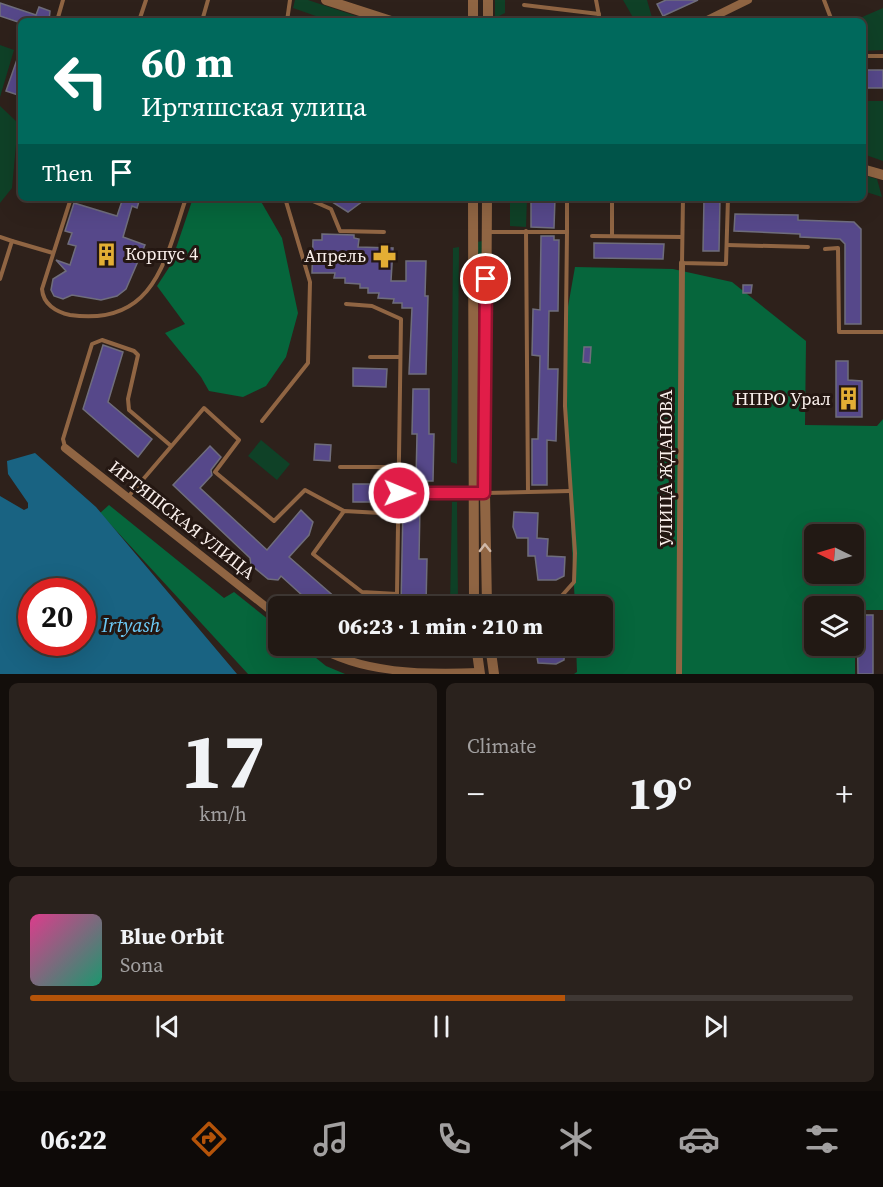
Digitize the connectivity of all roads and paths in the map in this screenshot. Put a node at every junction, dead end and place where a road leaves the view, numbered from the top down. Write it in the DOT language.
graph roads {
  1 [pos="63,0"];
  2 [pos="146,0"];
  3 [pos="208,0"];
  4 [pos="290,0"];
  5 [pos="326,0"];
  6 [pos="473,0"];
  7 [pos="488,0"];
  8 [pos="596,0"];
  9 [pos="748,0"];
  10 [pos="824,0"];
  11 [pos="524,5"];
  12 [pos="598,14"];
  13 [pos="58,18"];
  14 [pos="140,18"];
  15 [pos="203,18"];
  16 [pos="287,18"];
  17 [pos="382,18"];
  18 [pos="473,18"];
  19 [pos="488,18"];
  20 [pos="599,18"];
  21 [pos="719,18"];
  22 [pos="831,18"];
  23 [pos="866,56"];
  24 [pos="883,56"];
  25 [pos="866,170"];
  26 [pos="883,175"];
  27 [pos="70,201"];
  28 [pos="185,201"];
  29 [pos="286,201"];
  30 [pos="314,201"];
  31 [pos="473,201"];
  32 [pos="487,201"];
  33 [pos="567,201"];
  34 [pos="612,201"];
  35 [pos="683,201"];
  36 [pos="728,201"];
  37 [pos="526,231"];
  38 [pos="384,232"];
  39 [pos="473,232"];
  40 [pos="487,232"];
  41 [pos="567,232"];
  42 [pos="592,236"];
  43 [pos="612,236"];
  44 [pos="0,237"];
  45 [pos="682,237"];
  46 [pos="12,241"];
  47 [pos="728,245"];
  48 [pos="808,247"];
  49 [pos="825,249"];
  50 [pos="53,254"];
  51 [pos="682,263"];
  52 [pos="0,279"];
  53 [pos="346,304"];
  54 [pos="883,332"];
  55 [pos="370,357"];
  56 [pos="400,357"];
  57 [pos="262,421"];
  58 [pos="170,445"];
  59 [pos="65,448"];
  60 [pos="340,466"];
  61 [pos="399,467"];
  62 [pos="528,491"];
  63 [pos="570,491"];
  64 [pos="399,493"];
  65 [pos="484,493"];
  66 [pos="472,494"];
  67 [pos="128,497"];
  68 [pos="344,512"];
  69 [pos="399,514"];
  70 [pos="474,596"];
  71 [pos="487,596"];
  72 [pos="562,596"];
  73 [pos="268,608"];
  74 [pos="333,656"];
  75 [pos="477,656"];
  76 [pos="492,656"];
  77 [pos="494,672"];
  78 [pos="479,673"];
  79 [pos="679,674"];
  1 -- 13 [label="lane"];
  2 -- 14 [label="lane"];
  3 -- 15 [label="lane"];
  4 -- 16 [label="lane"];
  5 -- 17 [label="street"];
  6 -- 18 [label="street"];
  7 -- 19 [label="street"];
  8 -- 12 [label="lane"];
  9 -- 21 [label="street"];
  10 -- 22 [label="lane"];
  11 -- 12 [label="lane"];
  12 -- 20 [label="lane"];
  23 -- 24 [label="lane"];
  25 -- 26 [label="street"];
  27 -- 50 [label="lane"];
  28 -- 50 [label="lane"];
  29 -- 57 [label="lane"];
  30 -- 38 [label="lane"];
  31 -- 39 [label="street"];
  32 -- 40 [label="street"];
  33 -- 41 [label="lane"];
  34 -- 43 [label="lane"];
  35 -- 45 [label="lane"];
  36 -- 47 [label="lane"];
  37 -- 40 [label="lane"];
  37 -- 41 [label="lane"];
  37 -- 62 [label="lane"];
  39 -- 40 [label="street"];
  39 -- 66 [label="street"];
  40 -- 65 [label="street"];
  41 -- 63 [label="lane"];
  42 -- 43 [label="lane"];
  43 -- 45 [label="lane"];
  44 -- 46 [label="lane"];
  45 -- 51 [label="lane"];
  46 -- 50 [label="lane"];
  46 -- 52 [label="lane"];
  47 -- 48 [label="lane"];
  47 -- 51 [label="lane"];
  49 -- 54 [label="lane"];
  51 -- 79 [label="street, УЛИЦА ЖДАНОВА"];
  53 -- 56 [label="lane"];
  55 -- 56 [label="lane"];
  56 -- 61 [label="lane"];
  58 -- 59 [label="lane"];
  58 -- 67 [label="lane"];
  58 -- 68 [label="lane"];
  59 -- 67 [label="street, ИРТЯШСКАЯ УЛИЦА"];
  60 -- 61 [label="lane"];
  61 -- 64 [label="lane"];
  62 -- 63 [label="lane"];
  62 -- 65 [label="lane"];
  63 -- 72 [label="lane"];
  64 -- 66 [label="lane"];
  64 -- 69 [label="lane"];
  65 -- 66 [label="street"];
  71 -- 65 [label="street, one-way"];
  66 -- 70 [label="street"];
  67 -- 73 [label="street, ИРТЯШСКАЯ УЛИЦА"];
  68 -- 69 [label="lane"];
  68 -- 69 [label="lane"];
  74 -- 78 [label="street"];
  75 -- 78 [label="street"];
  76 -- 77 [label="street"];
  77 -- 78 [label="street"];
}
